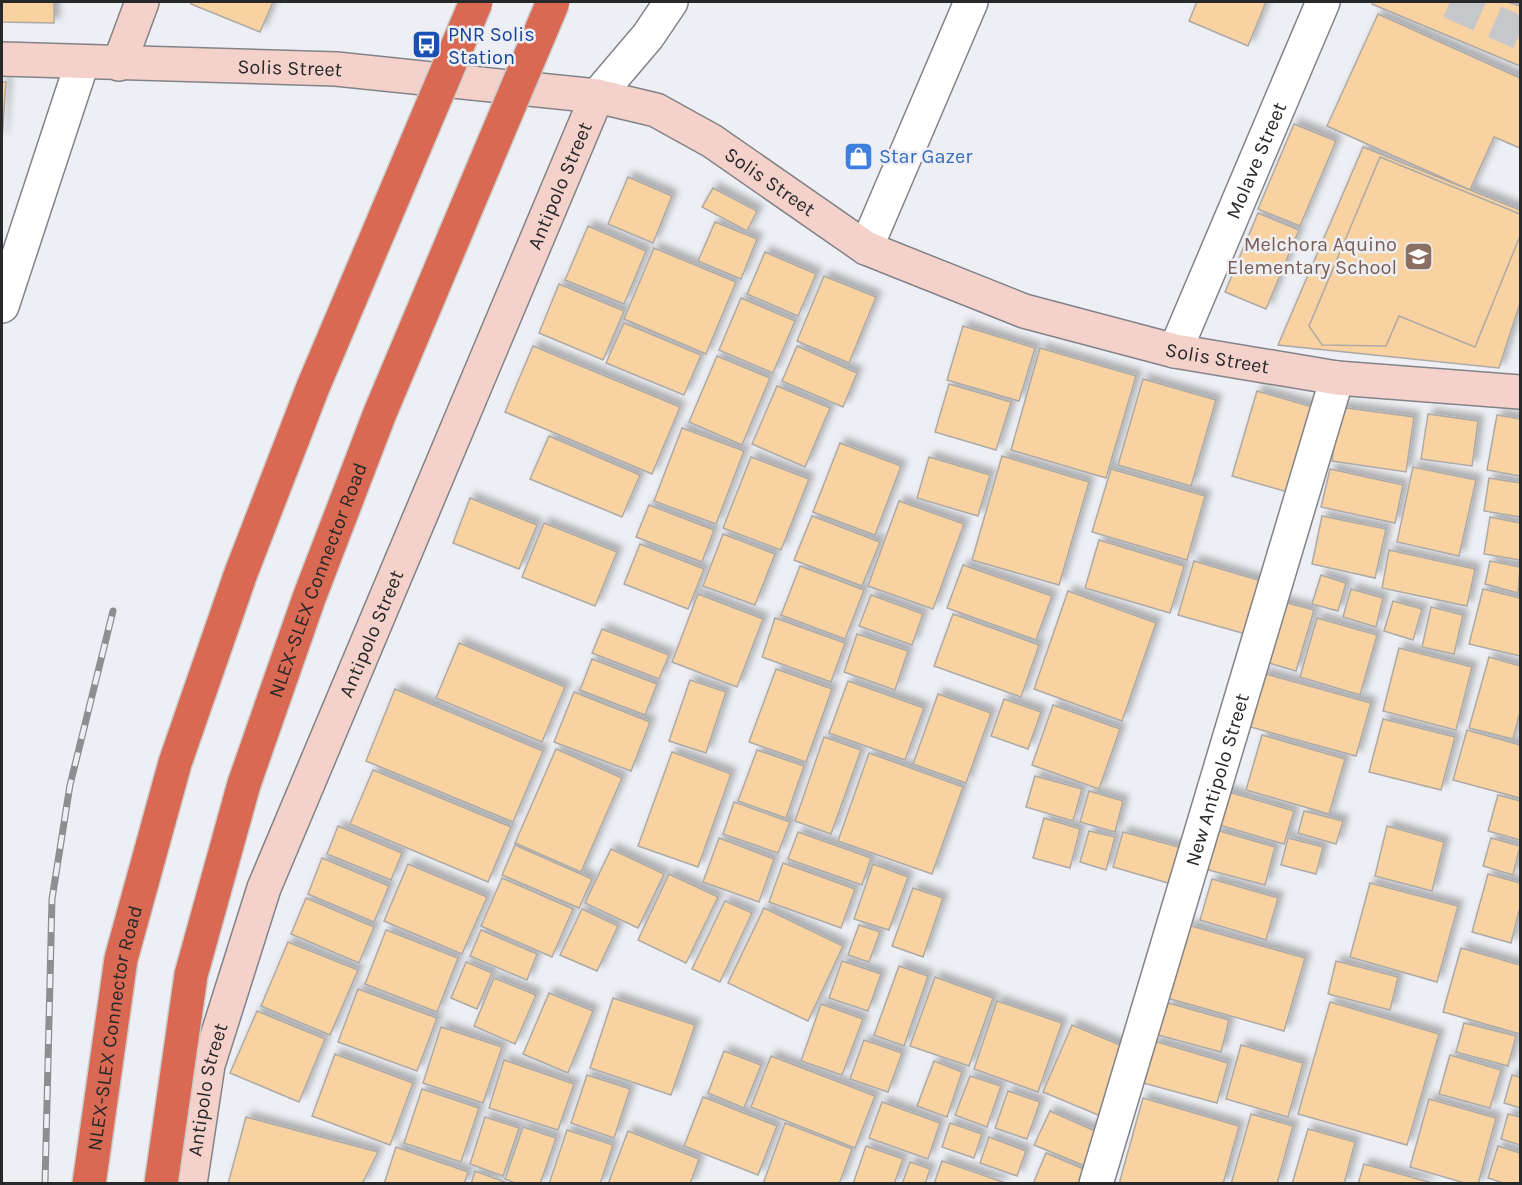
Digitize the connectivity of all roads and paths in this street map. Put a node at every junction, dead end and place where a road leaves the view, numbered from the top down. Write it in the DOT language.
graph roads {
  1 [pos="142,2"];
  2 [pos="476,2"];
  3 [pos="553,2"];
  4 [pos="671,2"];
  5 [pos="971,2"];
  6 [pos="1323,2"];
  7 [pos="2,59"];
  8 [pos="82,63"];
  9 [pos="119,64"];
  10 [pos="597,96"];
  11 [pos="866,248"];
  12 [pos="2,306"];
  13 [pos="1175,351"];
  14 [pos="1337,378"];
  15 [pos="1521,392"];
  16 [pos="89,1184"];
  17 [pos="161,1184"];
  18 [pos="190,1184"];
  19 [pos="1096,1184"];
  1 -- 9 [label="street"];
  2 -- 16 [label="highway, NLEX-SLEX Connector Road, bridge"];
  3 -- 17 [label="highway, NLEX-SLEX Connector Road, bridge"];
  4 -- 10 [label="street"];
  5 -- 11 [label="street"];
  6 -- 13 [label="street, Molave Street"];
  7 -- 8 [label="street, Solis Street"];
  8 -- 9 [label="street, Solis Street"];
  8 -- 12 [label="street"];
  9 -- 10 [label="street, Solis Street"];
  10 -- 11 [label="street, Solis Street"];
  10 -- 18 [label="street, Antipolo Street"];
  11 -- 13 [label="street, Solis Street"];
  13 -- 14 [label="street, Solis Street"];
  14 -- 15 [label="street, Solis Street"];
  14 -- 19 [label="street, New Antipolo Street"];
}
